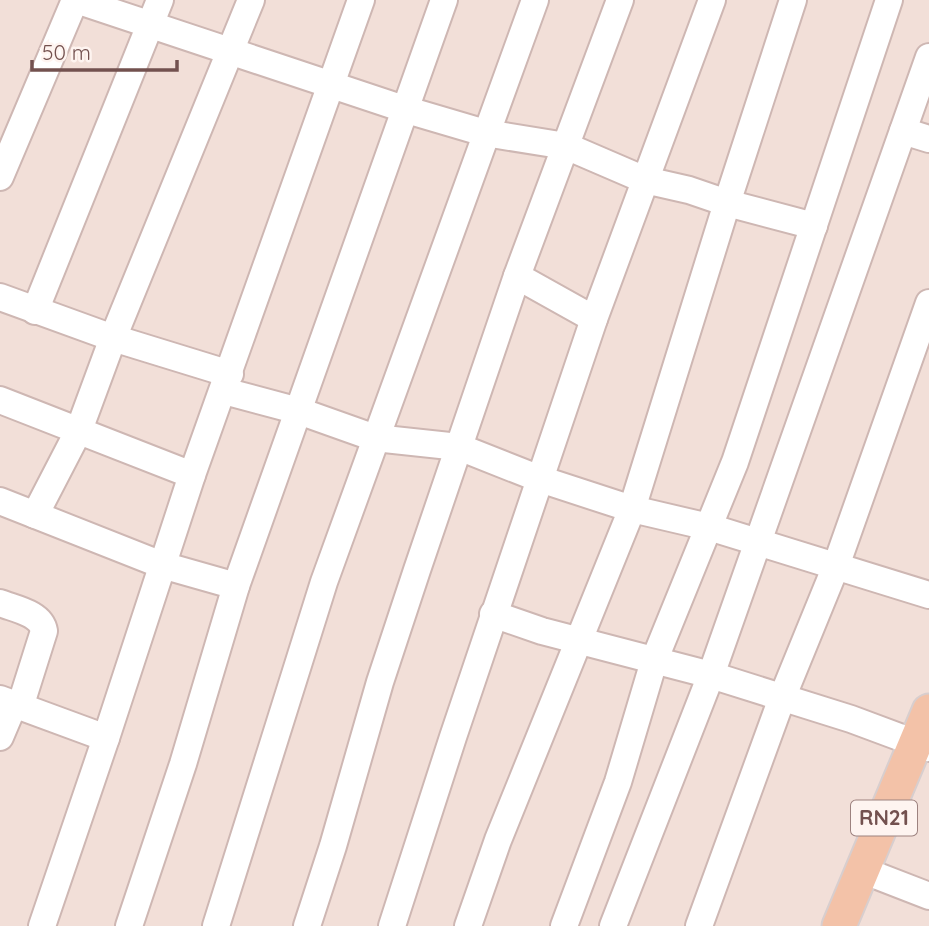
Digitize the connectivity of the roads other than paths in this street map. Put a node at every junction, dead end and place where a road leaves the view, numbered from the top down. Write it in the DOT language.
graph roads {
  1 [pos="75,0"];
  2 [pos="251,0"];
  3 [pos="361,0"];
  4 [pos="444,0"];
  5 [pos="535,0"];
  6 [pos="620,0"];
  7 [pos="712,0"];
  8 [pos="793,0"];
  9 [pos="889,0"];
  10 [pos="155,12"];
  11 [pos="231,50"];
  12 [pos="929,57"];
  13 [pos="330,85"];
  14 [pos="407,110"];
  15 [pos="903,131"];
  16 [pos="485,133"];
  17 [pos="929,139"];
  18 [pos="566,146"];
  19 [pos="6,149"];
  20 [pos="0,177"];
  21 [pos="645,180"];
  22 [pos="727,203"];
  23 [pos="814,226"];
  24 [pos="517,276"];
  25 [pos="0,298"];
  26 [pos="929,303"];
  27 [pos="35,311"];
  28 [pos="594,318"];
  29 [pos="113,338"];
  30 [pos="227,382"];
  31 [pos="0,400"];
  32 [pos="299,411"];
  33 [pos="79,430"];
  34 [pos="375,439"];
  35 [pos="459,447"];
  36 [pos="192,475"];
  37 [pos="540,479"];
  38 [pos="0,501"];
  39 [pos="632,509"];
  40 [pos="35,516"];
  41 [pos="709,527"];
  42 [pos="758,544"];
  43 [pos="162,565"];
  44 [pos="836,566"];
  45 [pos="236,586"];
  46 [pos="929,595"];
  47 [pos="0,603"];
  48 [pos="494,614"];
  49 [pos="579,641"];
  50 [pos="654,661"];
  51 [pos="711,676"];
  52 [pos="782,698"];
  53 [pos="11,703"];
  54 [pos="929,711"];
  55 [pos="0,737"];
  56 [pos="106,738"];
  57 [pos="922,746"];
  58 [pos="862,870"];
  59 [pos="929,896"];
  60 [pos="41,926"];
  61 [pos="129,926"];
  62 [pos="216,926"];
  63 [pos="307,926"];
  64 [pos="393,926"];
  65 [pos="468,926"];
  66 [pos="564,926"];
  67 [pos="613,926"];
  68 [pos="699,926"];
  69 [pos="839,926"];
  1 -- 10 [label="street"];
  1 -- 19 [label="street"];
  2 -- 11 [label="street"];
  3 -- 13 [label="street"];
  4 -- 14 [label="street"];
  5 -- 16 [label="street"];
  6 -- 18 [label="street"];
  7 -- 21 [label="street"];
  8 -- 22 [label="street"];
  9 -- 23 [label="street"];
  10 -- 11 [label="street"];
  10 -- 27 [label="street"];
  11 -- 13 [label="street"];
  11 -- 29 [label="street"];
  12 -- 15 [label="street"];
  13 -- 14 [label="street"];
  13 -- 30 [label="street"];
  14 -- 16 [label="street"];
  14 -- 32 [label="street"];
  15 -- 17 [label="street"];
  15 -- 42 [label="street"];
  16 -- 18 [label="street"];
  16 -- 34 [label="street"];
  18 -- 21 [label="street"];
  18 -- 24 [label="street"];
  19 -- 20 [label="street"];
  21 -- 22 [label="street"];
  21 -- 28 [label="street"];
  22 -- 23 [label="street"];
  22 -- 39 [label="street"];
  23 -- 41 [label="street"];
  24 -- 28 [label="street"];
  24 -- 35 [label="street"];
  25 -- 27 [label="street"];
  26 -- 44 [label="street"];
  27 -- 29 [label="street"];
  28 -- 37 [label="street"];
  29 -- 30 [label="street"];
  29 -- 33 [label="street"];
  30 -- 32 [label="street"];
  30 -- 36 [label="street"];
  31 -- 33 [label="street"];
  32 -- 34 [label="street"];
  32 -- 45 [label="street"];
  33 -- 36 [label="street"];
  33 -- 40 [label="street"];
  34 -- 35 [label="street"];
  34 -- 62 [label="street"];
  35 -- 37 [label="street"];
  35 -- 63 [label="street"];
  36 -- 43 [label="street"];
  37 -- 39 [label="street"];
  37 -- 48 [label="street"];
  38 -- 40 [label="street"];
  39 -- 41 [label="street"];
  39 -- 49 [label="street"];
  40 -- 43 [label="street"];
  41 -- 42 [label="street"];
  41 -- 50 [label="street"];
  42 -- 44 [label="street"];
  42 -- 51 [label="street"];
  43 -- 45 [label="street"];
  43 -- 56 [label="street"];
  44 -- 46 [label="street"];
  44 -- 52 [label="street"];
  45 -- 61 [label="street"];
  47 -- 53 [label="street"];
  48 -- 49 [label="street"];
  48 -- 64 [label="street"];
  49 -- 50 [label="street"];
  49 -- 65 [label="street"];
  50 -- 51 [label="street"];
  50 -- 66 [label="street"];
  51 -- 52 [label="street"];
  51 -- 67 [label="street"];
  52 -- 57 [label="street"];
  52 -- 68 [label="street"];
  53 -- 55 [label="street"];
  53 -- 56 [label="street"];
  54 -- 57 [label="main road, RN21"];
  56 -- 60 [label="street"];
  57 -- 58 [label="main road, RN21"];
  58 -- 59 [label="street"];
  58 -- 69 [label="main road, RN21"];
}
